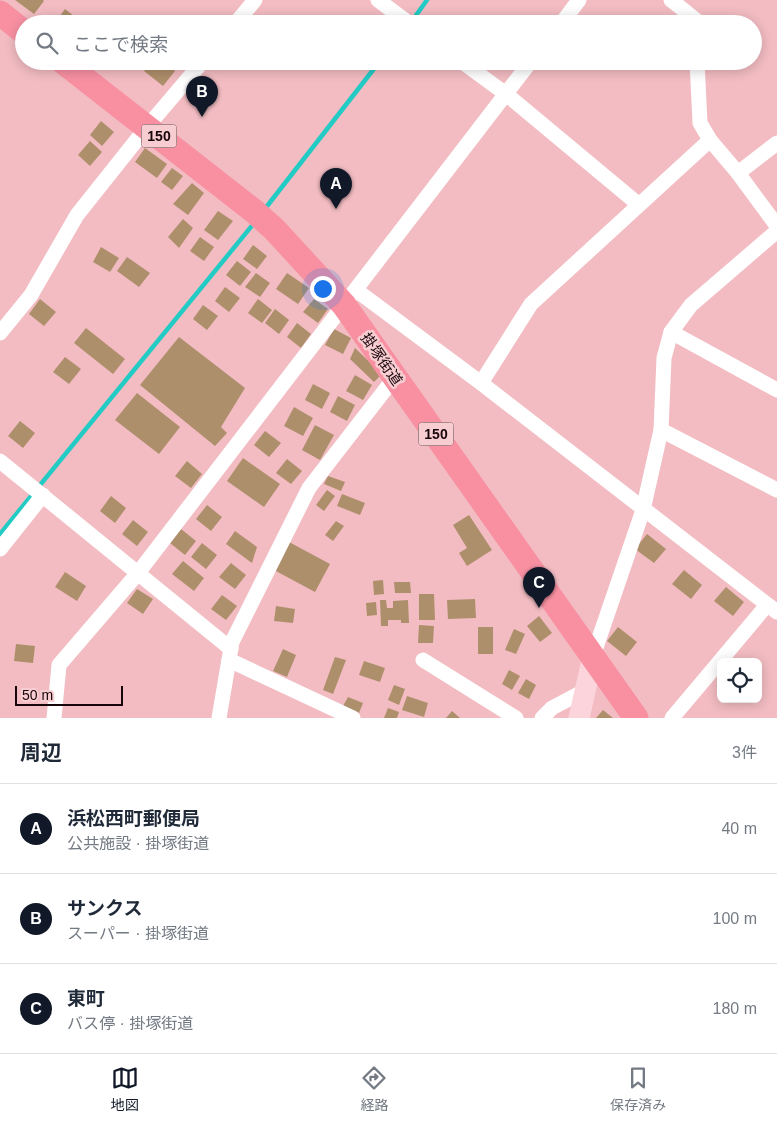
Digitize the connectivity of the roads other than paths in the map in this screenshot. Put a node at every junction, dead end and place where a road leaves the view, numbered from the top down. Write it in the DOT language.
graph roads {
  1 [pos="255,0"];
  2 [pos="378,0"];
  3 [pos="579,0"];
  4 [pos="671,0"];
  5 [pos="0,13"];
  6 [pos="242,15"];
  7 [pos="398,15"];
  8 [pos="568,15"];
  9 [pos="690,15"];
  10 [pos="15,25"];
  11 [pos="74,70"];
  12 [pos="195,70"];
  13 [pos="473,70"];
  14 [pos="524,70"];
  15 [pos="697,70"];
  16 [pos="506,94"];
  17 [pos="147,127"];
  18 [pos="710,140"];
  19 [pos="777,143"];
  20 [pos="738,173"];
  21 [pos="638,204"];
  22 [pos="777,226"];
  23 [pos="777,231"];
  24 [pos="350,297"];
  25 [pos="0,332"];
  26 [pos="671,332"];
  27 [pos="395,377"];
  28 [pos="481,383"];
  29 [pos="777,390"];
  30 [pos="661,430"];
  31 [pos="0,461"];
  32 [pos="777,490"];
  33 [pos="39,493"];
  34 [pos="644,510"];
  35 [pos="0,549"];
  36 [pos="138,573"];
  37 [pos="772,608"];
  38 [pos="230,654"];
  39 [pos="593,656"];
  40 [pos="424,660"];
  41 [pos="584,691"];
  42 [pos="54,718"];
  43 [pos="219,718"];
  44 [pos="353,718"];
  45 [pos="516,718"];
  46 [pos="542,718"];
  47 [pos="578,718"];
  48 [pos="636,718"];
  49 [pos="672,718"];
  1 -- 6 [label="street"];
  2 -- 7 [label="street"];
  3 -- 8 [label="street"];
  4 -- 9 [label="street"];
  5 -- 10 [label="highway"];
  11 -- 17 [label="highway, 掛塚街道 / 150"];
  12 -- 17 [label="street"];
  13 -- 16 [label="street"];
  14 -- 16 [label="street"];
  15 -- 18 [label="street"];
  16 -- 21 [label="street"];
  16 -- 24 [label="street"];
  17 -- 24 [label="highway, 掛塚街道 / 150"];
  17 -- 25 [label="street"];
  18 -- 20 [label="street"];
  18 -- 21 [label="street"];
  19 -- 20 [label="street"];
  20 -- 22 [label="street"];
  21 -- 28 [label="street"];
  23 -- 26 [label="street"];
  24 -- 27 [label="highway, 掛塚街道 / 150"];
  24 -- 28 [label="street"];
  24 -- 36 [label="street"];
  26 -- 29 [label="street"];
  26 -- 30 [label="street"];
  27 -- 38 [label="street"];
  27 -- 39 [label="highway, 掛塚街道 / 150"];
  28 -- 34 [label="street"];
  30 -- 32 [label="street"];
  30 -- 34 [label="street"];
  31 -- 33 [label="street"];
  33 -- 35 [label="street"];
  33 -- 36 [label="street"];
  34 -- 37 [label="street"];
  34 -- 39 [label="street"];
  36 -- 38 [label="street"];
  36 -- 42 [label="street"];
  37 -- 49 [label="street"];
  38 -- 43 [label="street"];
  38 -- 44 [label="street"];
  39 -- 41 [label="main road"];
  39 -- 48 [label="highway, 掛塚街道 / 150"];
  40 -- 45 [label="street"];
  41 -- 46 [label="street"];
  41 -- 47 [label="main road"];
}
